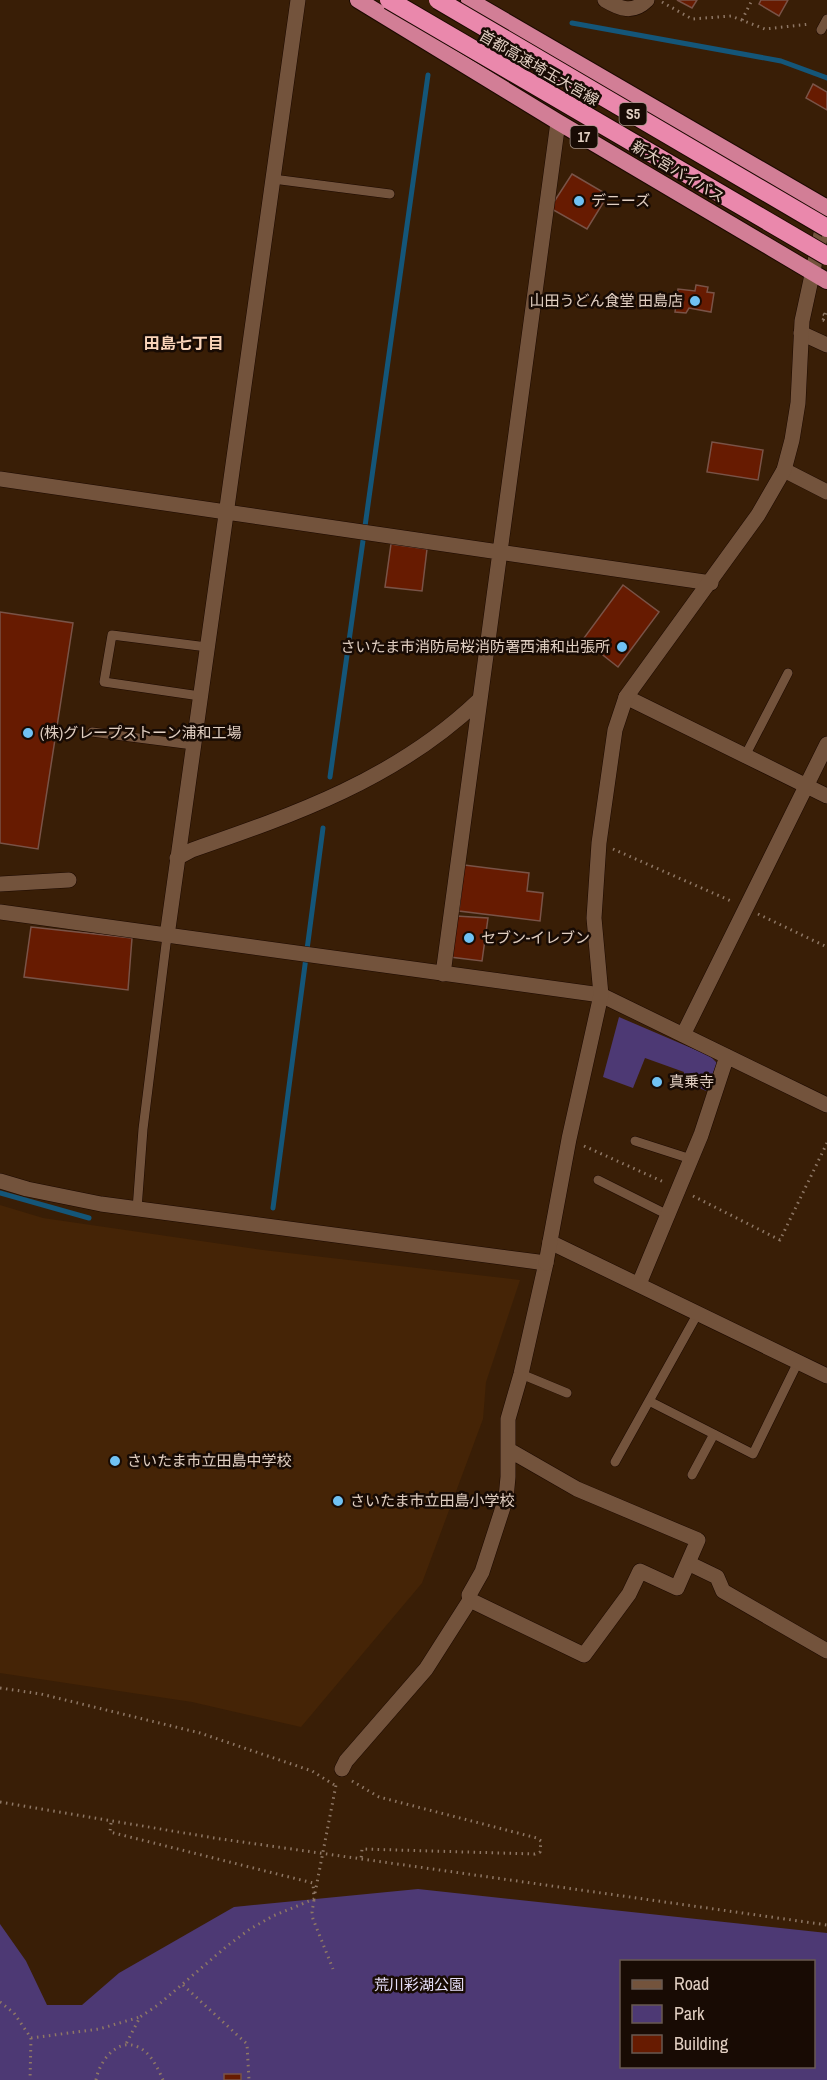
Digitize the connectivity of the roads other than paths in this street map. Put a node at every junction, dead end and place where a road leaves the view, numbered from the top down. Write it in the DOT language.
graph roads {
  1 [pos="298,0"];
  2 [pos="358,0"];
  3 [pos="389,0"];
  4 [pos="438,0"];
  5 [pos="469,0"];
  6 [pos="605,0"];
  7 [pos="647,0"];
  8 [pos="827,19"];
  9 [pos="820,30"];
  10 [pos="558,122"];
  11 [pos="273,179"];
  12 [pos="390,194"];
  13 [pos="827,208"];
  14 [pos="827,228"];
  15 [pos="827,256"];
  16 [pos="812,272"];
  17 [pos="827,281"];
  18 [pos="801,333"];
  19 [pos="827,345"];
  20 [pos="784,470"];
  21 [pos="0,479"];
  22 [pos="827,492"];
  23 [pos="226,512"];
  24 [pos="499,552"];
  25 [pos="711,583"];
  26 [pos="207,648"];
  27 [pos="788,673"];
  28 [pos="200,696"];
  29 [pos="627,698"];
  30 [pos="478,702"];
  31 [pos="92,732"];
  32 [pos="827,744"];
  33 [pos="194,746"];
  34 [pos="745,756"];
  35 [pos="806,786"];
  36 [pos="827,796"];
  37 [pos="177,858"];
  38 [pos="69,880"];
  39 [pos="0,884"];
  40 [pos="0,912"];
  41 [pos="167,936"];
  42 [pos="443,974"];
  43 [pos="601,996"];
  44 [pos="684,1035"];
  45 [pos="727,1056"];
  46 [pos="827,1105"];
  47 [pos="635,1140"];
  48 [pos="690,1160"];
  49 [pos="598,1180"];
  50 [pos="0,1181"];
  51 [pos="137,1209"];
  52 [pos="668,1215"];
  53 [pos="550,1242"];
  54 [pos="546,1263"];
  55 [pos="639,1284"];
  56 [pos="698,1313"];
  57 [pos="798,1362"];
  58 [pos="521,1374"];
  59 [pos="827,1376"];
  60 [pos="567,1393"];
  61 [pos="649,1401"];
  62 [pos="714,1434"];
  63 [pos="509,1450"];
  64 [pos="615,1462"];
  65 [pos="692,1475"];
  66 [pos="688,1563"];
  67 [pos="470,1600"];
  68 [pos="827,1651"];
  69 [pos="342,1769"];
  1 -- 11 [label="street"];
  2 -- 10 [label="highway, 新大宮バイパス / 17"];
  3 -- 15 [label="highway, 首都高速埼玉大宮線 / S5, bridge"];
  4 -- 14 [label="highway, 首都高速埼玉大宮線 / S5, bridge"];
  5 -- 13 [label="highway"];
  6 -- 7 [label="street"];
  8 -- 9 [label="lane"];
  10 -- 16 [label="highway, 新大宮バイパス / 17"];
  10 -- 24 [label="street"];
  11 -- 12 [label="lane"];
  11 -- 23 [label="street"];
  13 -- 16 [label="street"];
  16 -- 17 [label="highway, 新大宮バイパス / 17"];
  16 -- 18 [label="street"];
  18 -- 19 [label="street"];
  18 -- 20 [label="street"];
  20 -- 22 [label="street"];
  20 -- 25 [label="street"];
  21 -- 23 [label="street"];
  23 -- 24 [label="street"];
  23 -- 26 [label="street"];
  24 -- 25 [label="street"];
  24 -- 30 [label="street"];
  25 -- 29 [label="street"];
  26 -- 28 [label="street"];
  26 -- 28 [label="lane"];
  27 -- 34 [label="lane"];
  28 -- 33 [label="street"];
  29 -- 34 [label="street"];
  29 -- 43 [label="street"];
  30 -- 37 [label="street"];
  30 -- 42 [label="street"];
  31 -- 33 [label="lane"];
  32 -- 35 [label="street"];
  33 -- 37 [label="street"];
  34 -- 35 [label="street"];
  35 -- 36 [label="street"];
  35 -- 44 [label="street"];
  37 -- 41 [label="street"];
  38 -- 39 [label="street"];
  40 -- 41 [label="street"];
  41 -- 42 [label="street"];
  41 -- 51 [label="lane"];
  42 -- 43 [label="street"];
  43 -- 44 [label="street"];
  43 -- 53 [label="street"];
  44 -- 45 [label="street"];
  45 -- 46 [label="street"];
  45 -- 48 [label="street"];
  47 -- 48 [label="lane"];
  48 -- 52 [label="street"];
  49 -- 52 [label="lane"];
  50 -- 51 [label="street"];
  51 -- 54 [label="street"];
  52 -- 55 [label="street"];
  53 -- 54 [label="street"];
  53 -- 55 [label="street"];
  54 -- 58 [label="street"];
  55 -- 56 [label="street"];
  56 -- 57 [label="street"];
  56 -- 61 [label="lane"];
  57 -- 59 [label="street"];
  57 -- 62 [label="lane"];
  58 -- 60 [label="lane"];
  58 -- 63 [label="street"];
  61 -- 62 [label="lane"];
  61 -- 64 [label="lane"];
  62 -- 65 [label="lane"];
  63 -- 66 [label="street"];
  63 -- 67 [label="street"];
  66 -- 67 [label="street"];
  66 -- 68 [label="street"];
  67 -- 69 [label="street"];
}
